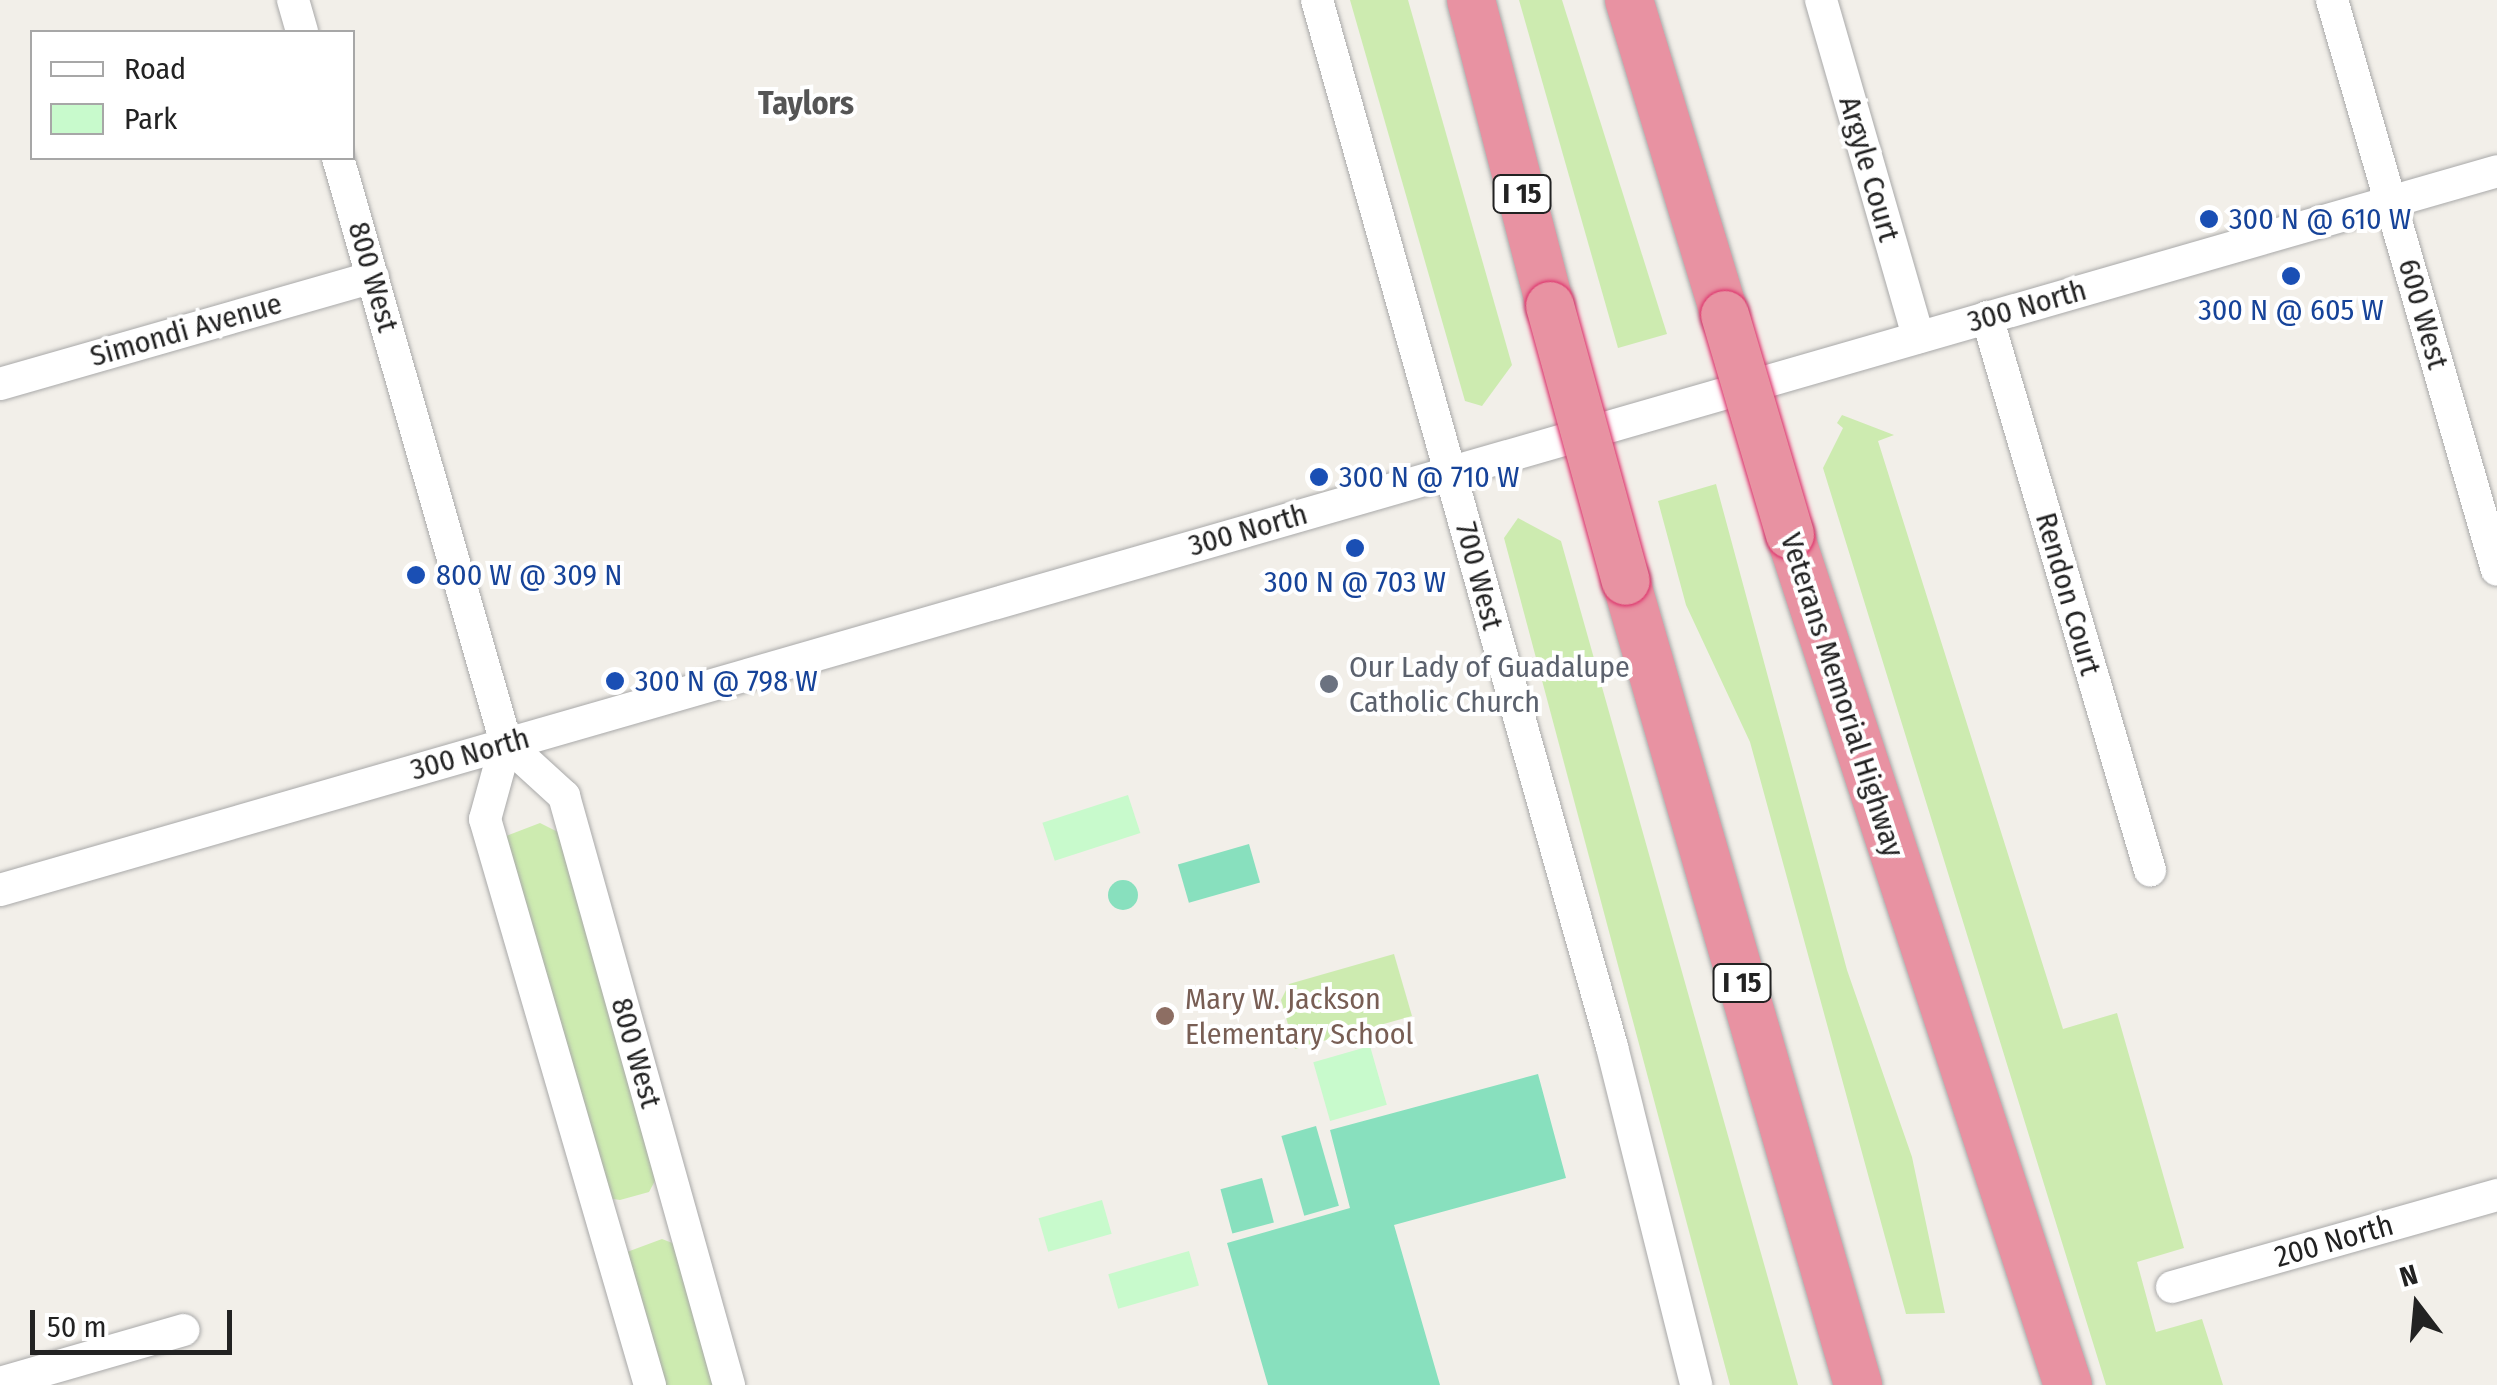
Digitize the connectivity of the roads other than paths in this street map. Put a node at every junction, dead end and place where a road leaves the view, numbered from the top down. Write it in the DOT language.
graph roads {
  1 [pos="293,0"];
  2 [pos="1316,0"];
  3 [pos="1469,0"];
  4 [pos="1632,0"];
  5 [pos="1821,0"];
  6 [pos="2332,0"];
  7 [pos="301,30"];
  8 [pos="339,160"];
  9 [pos="2497,170"];
  10 [pos="2390,202"];
  11 [pos="372,277"];
  12 [pos="1987,317"];
  13 [pos="1918,338"];
  14 [pos="0,384"];
  15 [pos="1450,471"];
  16 [pos="2497,570"];
  17 [pos="506,744"];
  18 [pos="2150,870"];
  19 [pos="0,890"];
  20 [pos="2497,1194"];
  21 [pos="2172,1287"];
  22 [pos="184,1330"];
  23 [pos="0,1383"];
  24 [pos="650,1385"];
  25 [pos="729,1385"];
  26 [pos="1696,1385"];
  27 [pos="1858,1385"];
  28 [pos="2068,1385"];
  1 -- 7 [label="street"];
  2 -- 15 [label="street, 700 West"];
  3 -- 27 [label="highway, I 15, bridge"];
  4 -- 28 [label="highway, Veterans Memorial Highway, bridge"];
  5 -- 13 [label="street, Argyle Court"];
  6 -- 10 [label="street, 600 West"];
  8 -- 11 [label="street, 800 West"];
  9 -- 10 [label="street, 300 North"];
  10 -- 12 [label="street, 300 North"];
  10 -- 16 [label="street, 600 West"];
  11 -- 14 [label="street, Simondi Avenue"];
  11 -- 17 [label="street, 800 West"];
  12 -- 13 [label="street, 300 North"];
  12 -- 18 [label="street, Rendon Court"];
  13 -- 15 [label="street, 300 North"];
  15 -- 17 [label="street, 300 North"];
  15 -- 26 [label="street, 700 West"];
  17 -- 19 [label="street, 300 North"];
  17 -- 24 [label="street"];
  17 -- 25 [label="street, 800 West"];
  20 -- 21 [label="street, 200 North"];
  22 -- 23 [label="street"];
}
